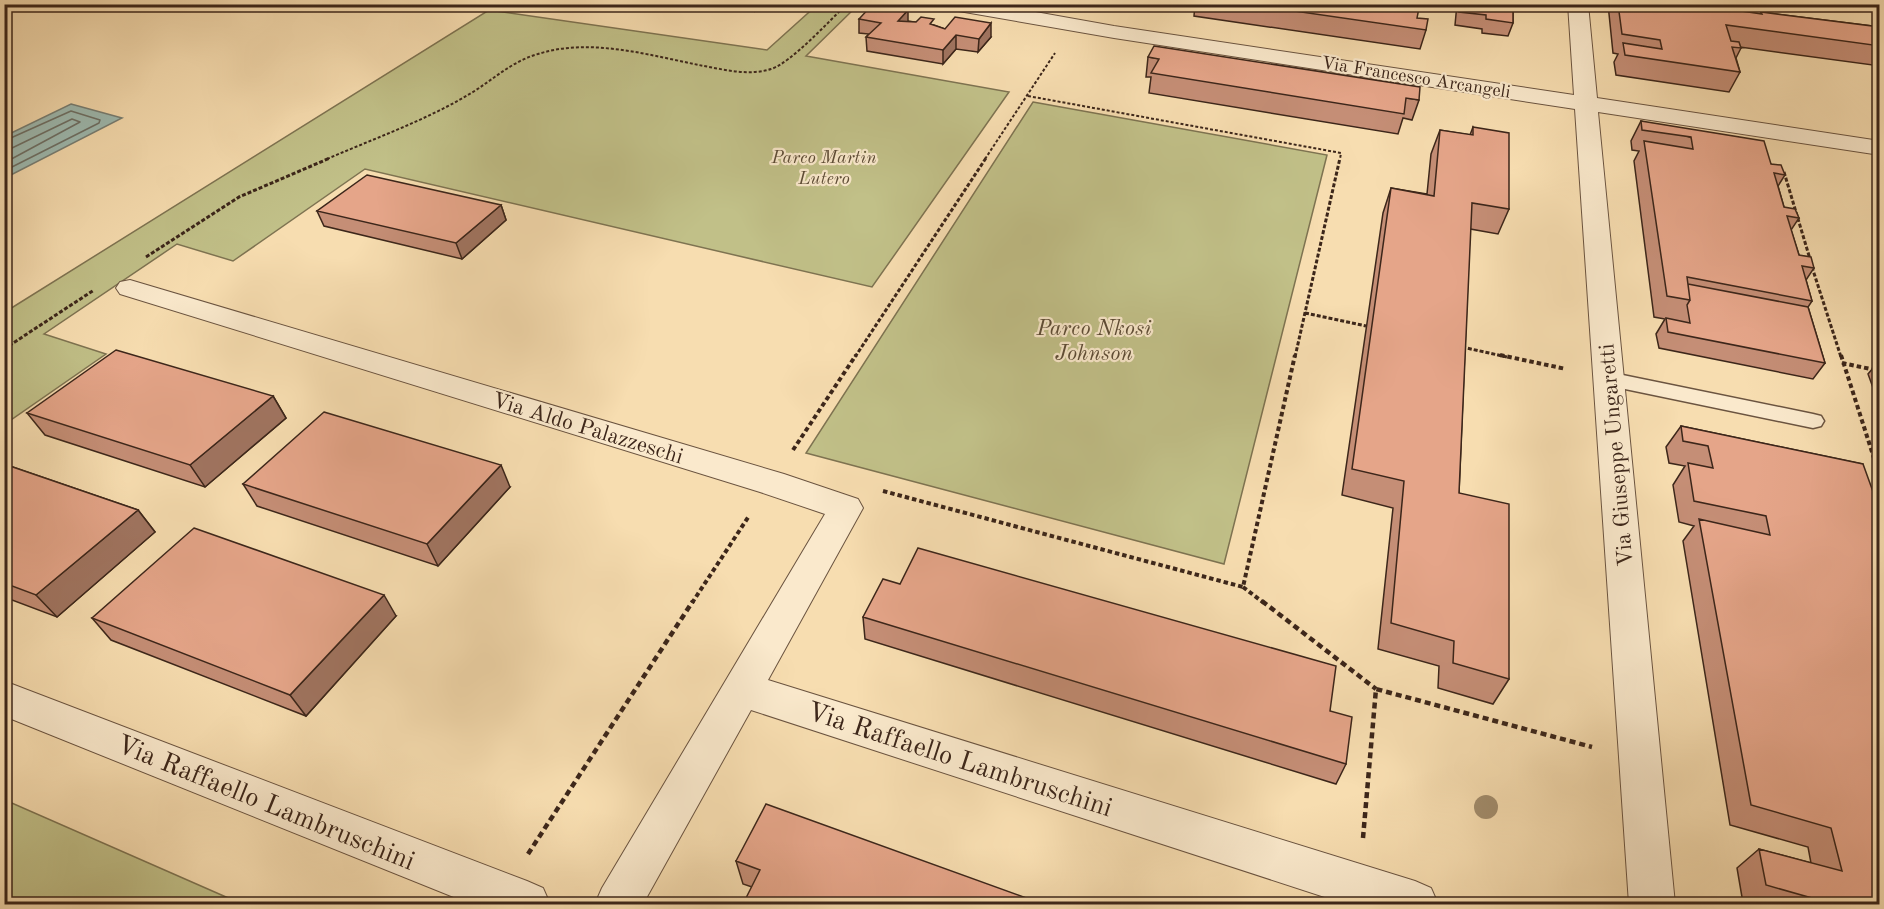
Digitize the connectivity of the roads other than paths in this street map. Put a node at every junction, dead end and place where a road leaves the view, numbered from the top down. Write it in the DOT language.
graph roads {
  1 [pos="953,4"];
  2 [pos="1578,4"];
  3 [pos="1586,103"];
  4 [pos="1880,148"];
  5 [pos="123,278"];
  6 [pos="1608,379"];
  7 [pos="1813,421"];
  8 [pos="740,689"];
  9 [pos="4,698"];
  10 [pos="527,904"];
  11 [pos="618,904"];
  12 [pos="1415,904"];
  13 [pos="1652,904"];
  1 -- 3 [label="street, Via Francesco Arcangeli"];
  2 -- 3 [label="street, Via Giuseppe Ungaretti"];
  3 -- 4 [label="street, Via Francesco Arcangeli"];
  3 -- 6 [label="street, Via Giuseppe Ungaretti"];
  5 -- 8 [label="street, Via Aldo Palazzeschi"];
  6 -- 7 [label="lane"];
  6 -- 13 [label="street, Via Giuseppe Ungaretti"];
  8 -- 11 [label="street"];
  8 -- 12 [label="street, Via Raffaello Lambruschini"];
  9 -- 10 [label="street, Via Raffaello Lambruschini"];
}
